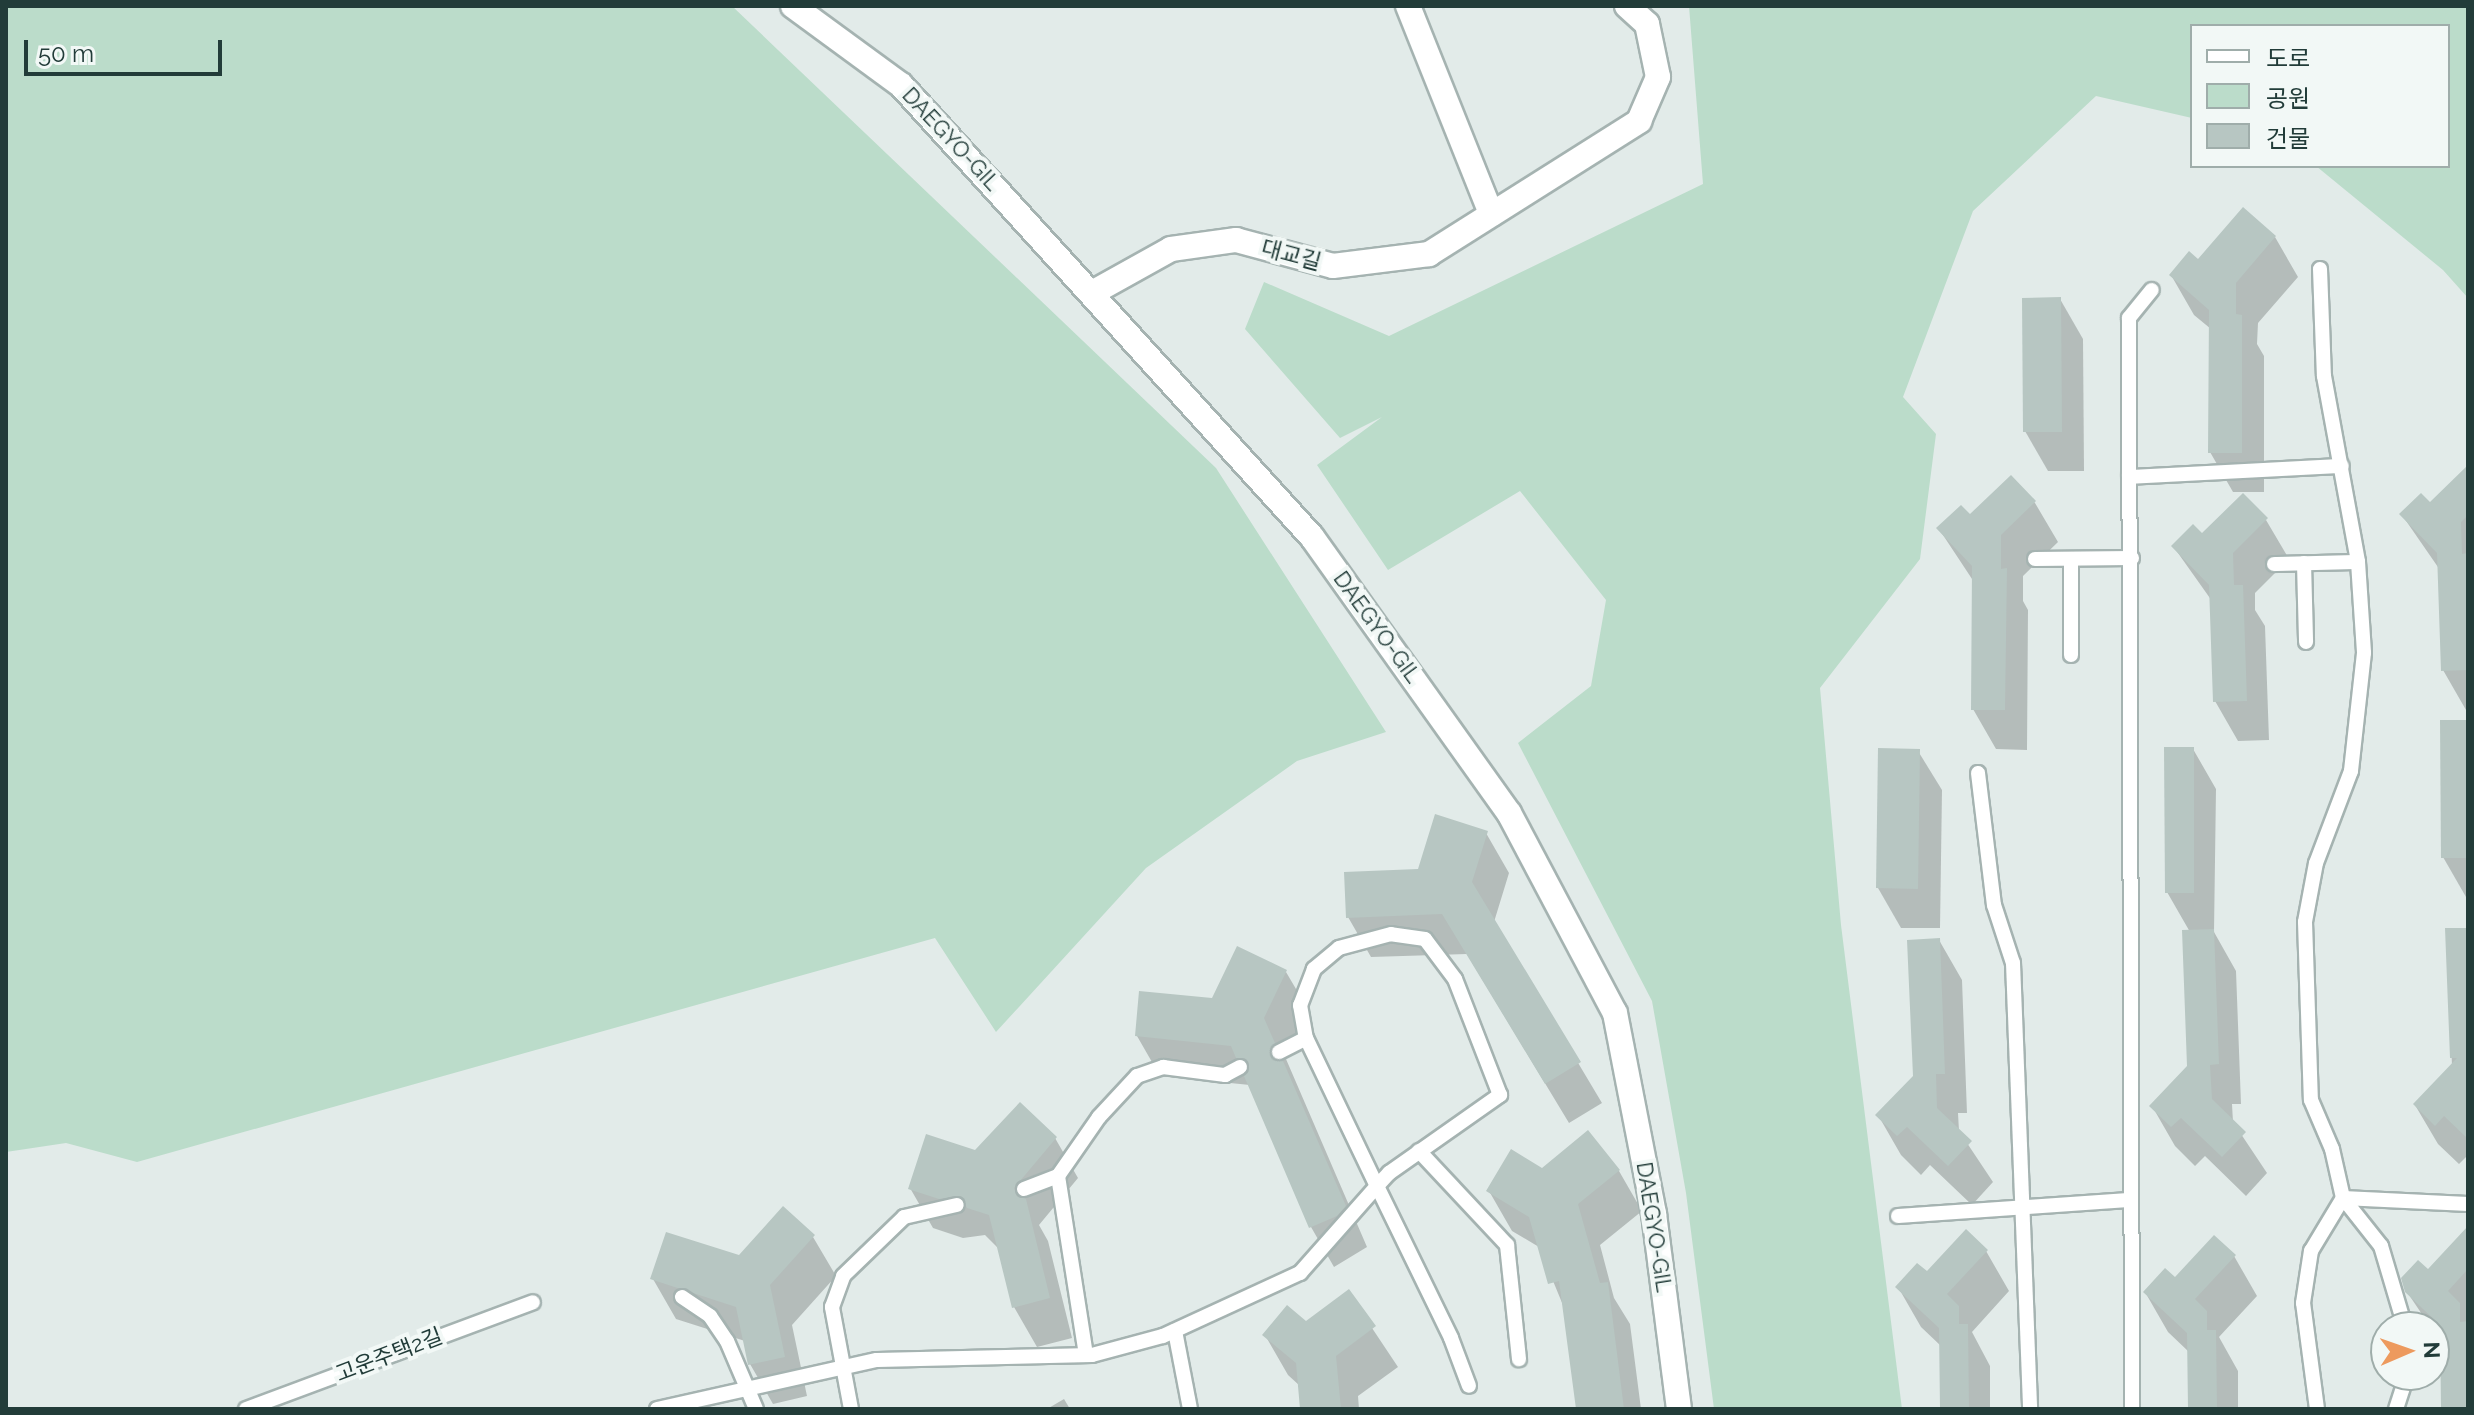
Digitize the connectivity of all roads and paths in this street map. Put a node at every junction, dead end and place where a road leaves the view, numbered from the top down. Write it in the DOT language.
graph roads {
  1 [pos="793,6"];
  2 [pos="1408,6"];
  3 [pos="1627,6"];
  4 [pos="1491,214"];
  5 [pos="2320,269"];
  6 [pos="2152,290"];
  7 [pos="1092,293"];
  8 [pos="2342,466"];
  9 [pos="2129,477"];
  10 [pos="2132,558"];
  11 [pos="2035,559"];
  12 [pos="2071,559"];
  13 [pos="2358,562"];
  14 [pos="2304,563"];
  15 [pos="2274,564"];
  16 [pos="2306,642"];
  17 [pos="2071,655"];
  18 [pos="1978,773"];
  19 [pos="1306,1038"];
  20 [pos="1279,1052"];
  21 [pos="1240,1067"];
  22 [pos="1419,1151"];
  23 [pos="1058,1176"];
  24 [pos="1377,1186"];
  25 [pos="1024,1189"];
  26 [pos="2343,1198"];
  27 [pos="2128,1200"];
  28 [pos="2468,1204"];
  29 [pos="957,1205"];
  30 [pos="2022,1207"];
  31 [pos="1898,1216"];
  32 [pos="682,1297"];
  33 [pos="533,1302"];
  34 [pos="2400,1311"];
  35 [pos="1175,1331"];
  36 [pos="1086,1355"];
  37 [pos="1519,1359"];
  38 [pos="840,1367"];
  39 [pos="748,1385"];
  40 [pos="1469,1386"];
  41 [pos="246,1409"];
  42 [pos="657,1409"];
  43 [pos="756,1409"];
  44 [pos="851,1409"];
  45 [pos="1190,1409"];
  46 [pos="1679,1409"];
  47 [pos="2030,1409"];
  48 [pos="2132,1409"];
  49 [pos="2317,1409"];
  1 -- 7 [label="street, DAEGYO-GIL"];
  2 -- 4 [label="street"];
  3 -- 4 [label="street, 대교길"];
  4 -- 7 [label="street, 대교길"];
  5 -- 8 [label="lane"];
  6 -- 9 [label="lane"];
  7 -- 46 [label="street, DAEGYO-GIL"];
  8 -- 9 [label="lane"];
  8 -- 13 [label="lane"];
  9 -- 10 [label="lane"];
  10 -- 12 [label="lane"];
  10 -- 27 [label="lane"];
  11 -- 12 [label="lane"];
  12 -- 17 [label="lane"];
  13 -- 14 [label="lane"];
  13 -- 26 [label="lane"];
  14 -- 15 [label="lane"];
  14 -- 16 [label="lane"];
  18 -- 30 [label="lane"];
  19 -- 20 [label="lane"];
  19 -- 22 [label="lane"];
  19 -- 24 [label="lane"];
  21 -- 23 [label="lane"];
  22 -- 24 [label="lane"];
  22 -- 37 [label="lane"];
  23 -- 25 [label="lane"];
  23 -- 36 [label="lane"];
  24 -- 35 [label="lane"];
  24 -- 40 [label="lane"];
  26 -- 28 [label="lane"];
  26 -- 34 [label="lane"];
  26 -- 49 [label="lane"];
  27 -- 30 [label="lane"];
  27 -- 48 [label="lane"];
  29 -- 38 [label="lane"];
  30 -- 31 [label="lane"];
  30 -- 47 [label="lane"];
  32 -- 39 [label="lane"];
  33 -- 41 [label="lane, 고운주택2길"];
  35 -- 36 [label="lane"];
  35 -- 45 [label="lane"];
  36 -- 38 [label="lane"];
  38 -- 39 [label="lane"];
  38 -- 44 [label="lane"];
  39 -- 42 [label="lane"];
  39 -- 43 [label="lane"];
}
